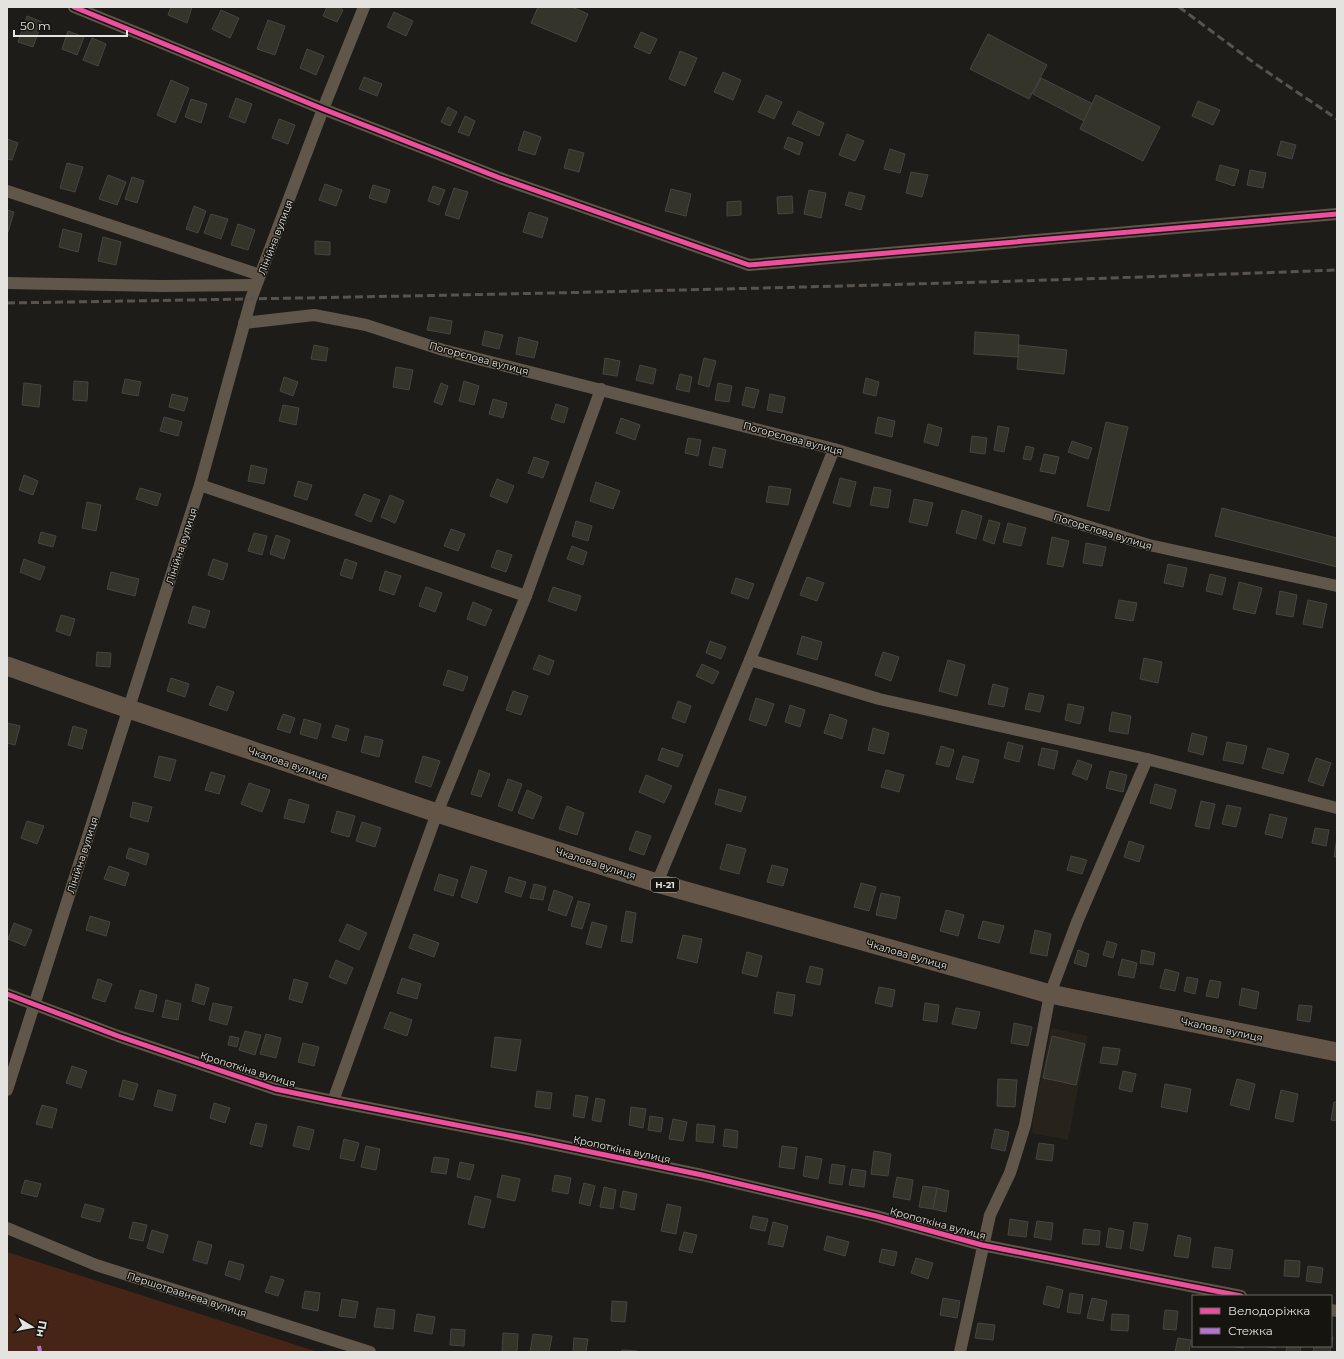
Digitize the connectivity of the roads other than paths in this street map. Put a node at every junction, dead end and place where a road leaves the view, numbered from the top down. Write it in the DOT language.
graph roads {
  1 [pos="74,7"];
  2 [pos="364,7"];
  3 [pos="323,109"];
  4 [pos="7,191"];
  5 [pos="1337,214"];
  6 [pos="258,280"];
  7 [pos="7,283"];
  8 [pos="244,323"];
  9 [pos="601,389"];
  10 [pos="834,449"];
  11 [pos="200,485"];
  12 [pos="1337,586"];
  13 [pos="526,596"];
  14 [pos="750,660"];
  15 [pos="7,666"];
  16 [pos="129,709"];
  17 [pos="1147,759"];
  18 [pos="1337,808"];
  19 [pos="437,813"];
  20 [pos="657,883"];
  21 [pos="7,994"];
  22 [pos="1050,994"];
  23 [pos="34,1005"];
  24 [pos="1337,1052"];
  25 [pos="7,1090"];
  26 [pos="333,1101"];
  27 [pos="7,1228"];
  28 [pos="982,1245"];
  29 [pos="1236,1295"];
  30 [pos="370,1352"];
  31 [pos="960,1352"];
  1 -- 3 [label="street"];
  2 -- 3 [label="street, Лінійна вулиця"];
  3 -- 5 [label="street"];
  3 -- 6 [label="street, Лінійна вулиця"];
  4 -- 6 [label="street"];
  6 -- 7 [label="street"];
  6 -- 8 [label="street, Лінійна вулиця"];
  8 -- 9 [label="street, Погорєлова вулиця"];
  8 -- 11 [label="street, Лінійна вулиця"];
  9 -- 10 [label="street, Погорєлова вулиця"];
  9 -- 13 [label="street"];
  10 -- 12 [label="street, Погорєлова вулиця"];
  10 -- 14 [label="street"];
  11 -- 13 [label="street"];
  11 -- 16 [label="street, Лінійна вулиця"];
  13 -- 19 [label="street"];
  14 -- 17 [label="street"];
  14 -- 20 [label="street"];
  15 -- 16 [label="main road, Чкалова вулиця / Н-21"];
  16 -- 19 [label="main road, Чкалова вулиця / Н-21"];
  16 -- 23 [label="street, Лінійна вулиця"];
  17 -- 18 [label="street"];
  17 -- 22 [label="street"];
  19 -- 20 [label="main road, Чкалова вулиця / Н-21"];
  19 -- 26 [label="street"];
  20 -- 22 [label="main road, Чкалова вулиця / Н-21"];
  21 -- 23 [label="street, Кропоткіна вулиця"];
  22 -- 24 [label="main road, Чкалова вулиця / Н-21"];
  22 -- 28 [label="street"];
  23 -- 25 [label="street, Лінійна вулиця"];
  23 -- 26 [label="street, Кропоткіна вулиця"];
  26 -- 28 [label="street, Кропоткіна вулиця"];
  27 -- 30 [label="street, Першотравнева вулиця"];
  28 -- 29 [label="street, Кропоткіна вулиця"];
  28 -- 31 [label="street"];
}
